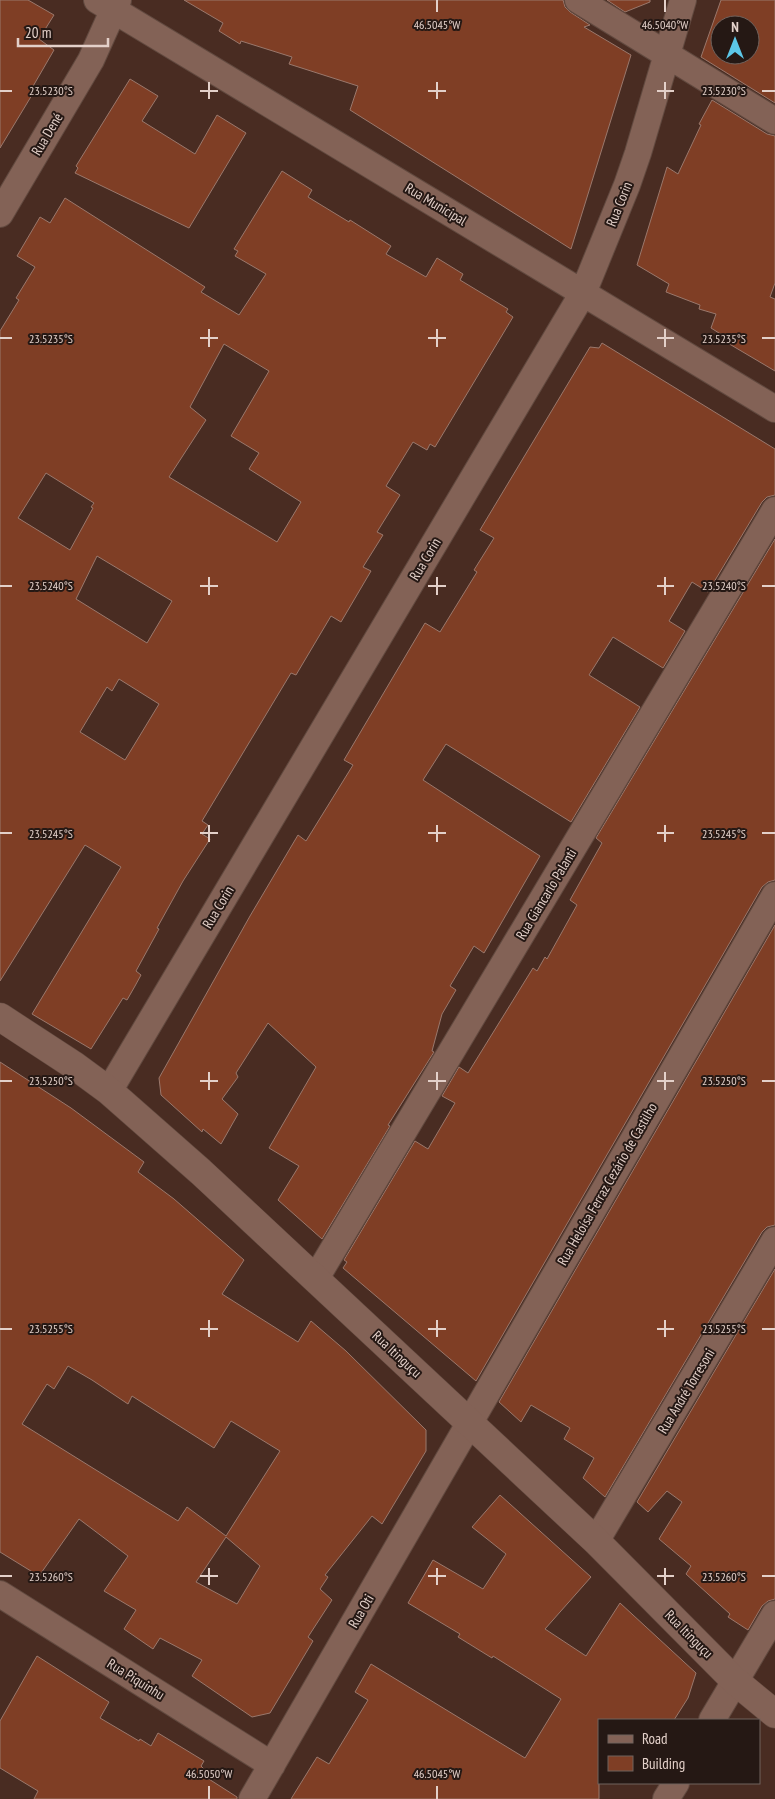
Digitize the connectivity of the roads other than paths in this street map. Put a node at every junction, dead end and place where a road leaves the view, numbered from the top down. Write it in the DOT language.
graph roads {
  1 [pos="578,0"];
  2 [pos="683,0"];
  3 [pos="110,4"];
  4 [pos="666,54"];
  5 [pos="775,121"];
  6 [pos="0,214"];
  7 [pos="583,293"];
  8 [pos="775,409"];
  9 [pos="775,510"];
  10 [pos="775,895"];
  11 [pos="0,1018"];
  12 [pos="109,1091"];
  13 [pos="775,1240"];
  14 [pos="316,1278"];
  15 [pos="470,1422"];
  16 [pos="596,1541"];
  17 [pos="0,1594"];
  18 [pos="775,1614"];
  19 [pos="735,1681"];
  20 [pos="775,1714"];
  21 [pos="713,1719"];
  22 [pos="272,1765"];
  23 [pos="675,1784"];
  24 [pos="252,1799"];
  25 [pos="666,1799"];
  1 -- 4 [label="street"];
  2 -- 4 [label="street, Rua Corin"];
  3 -- 6 [label="street, Rua Dené"];
  3 -- 7 [label="street, Rua Municipal"];
  4 -- 5 [label="street"];
  4 -- 7 [label="street, Rua Corin"];
  7 -- 8 [label="street, Rua Municipal"];
  7 -- 12 [label="street, Rua Corin"];
  9 -- 14 [label="street, Rua Giancarlo Palanti"];
  10 -- 15 [label="street, Rua Heloísa Ferraz Cezário de Castilho"];
  11 -- 12 [label="main road, Rua Itinguçu"];
  12 -- 14 [label="main road, Rua Itinguçu"];
  13 -- 16 [label="street, Rua André Torresoni"];
  14 -- 15 [label="main road, Rua Itinguçu"];
  15 -- 16 [label="main road, Rua Itinguçu"];
  15 -- 22 [label="street, Rua Oti"];
  16 -- 19 [label="main road, Rua Itinguçu"];
  17 -- 22 [label="street, Rua Piquinhu"];
  18 -- 19 [label="street"];
  19 -- 20 [label="main road, Rua Itinguçu"];
  19 -- 21 [label="street"];
  22 -- 24 [label="street, Rua Oti"];
  23 -- 25 [label="street"];
}
